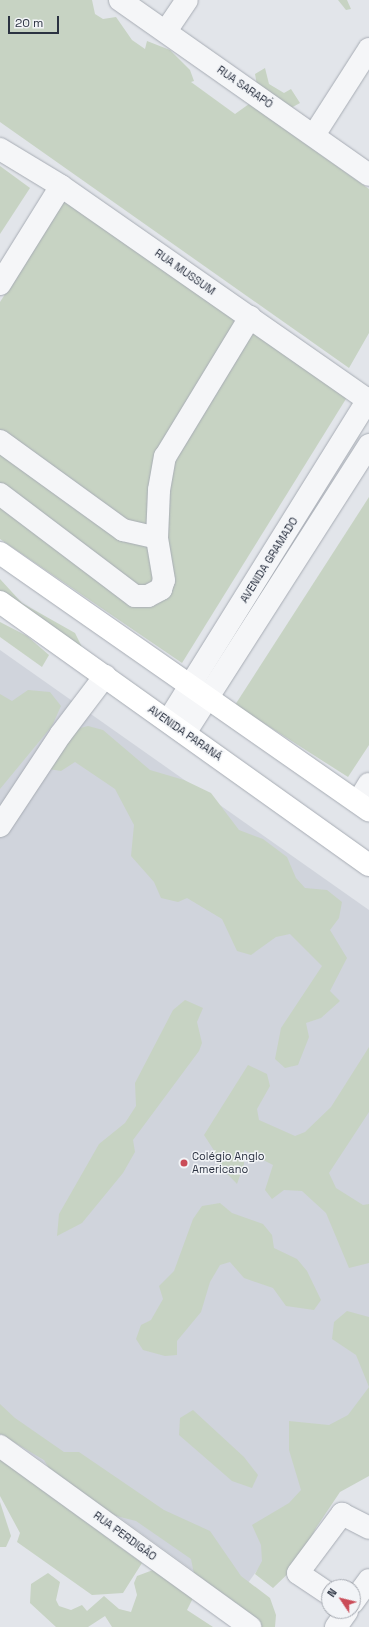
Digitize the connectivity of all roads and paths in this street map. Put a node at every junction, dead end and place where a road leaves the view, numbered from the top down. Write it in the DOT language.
graph roads {
  1 [pos="120,0"];
  2 [pos="187,0"];
  3 [pos="166,31"];
  4 [pos="369,49"];
  5 [pos="314,135"];
  6 [pos="0,149"];
  7 [pos="369,175"];
  8 [pos="61,186"];
  9 [pos="0,284"];
  10 [pos="250,317"];
  11 [pos="368,399"];
  12 [pos="0,441"];
  13 [pos="369,445"];
  14 [pos="0,494"];
  15 [pos="157,538"];
  16 [pos="0,553"];
  17 [pos="0,602"];
  18 [pos="104,676"];
  19 [pos="198,692"];
  20 [pos="177,727"];
  21 [pos="365,799"];
  22 [pos="0,826"];
  23 [pos="369,865"];
  24 [pos="0,1446"];
  25 [pos="369,1528"];
  26 [pos="369,1580"];
  27 [pos="321,1589"];
  28 [pos="361,1591"];
  29 [pos="250,1627"];
  1 -- 3 [label="street, RUA SARAPÓ"];
  2 -- 3 [label="street"];
  3 -- 5 [label="street, RUA SARAPÓ"];
  4 -- 5 [label="street"];
  5 -- 7 [label="street, RUA SARAPÓ"];
  6 -- 8 [label="street, RUA MUSSUM"];
  8 -- 9 [label="street"];
  8 -- 10 [label="street, RUA MUSSUM"];
  10 -- 11 [label="street, RUA MUSSUM"];
  10 -- 15 [label="street"];
  11 -- 19 [label="street, AVENIDA GRAMADO"];
  12 -- 15 [label="street"];
  13 -- 19 [label="street, AVENIDA GRAMADO"];
  14 -- 15 [label="street"];
  16 -- 19 [label="main road"];
  17 -- 18 [label="main road, AVENIDA PARANÁ"];
  18 -- 20 [label="main road, AVENIDA PARANÁ"];
  18 -- 22 [label="street"];
  19 -- 20 [label="street, AVENIDA GRAMADO"];
  19 -- 21 [label="main road"];
  20 -- 23 [label="main road, AVENIDA PARANÁ"];
  24 -- 29 [label="street, RUA PERDIGÃO"];
  25 -- 27 [label="street"];
  26 -- 28 [label="street"];
}
